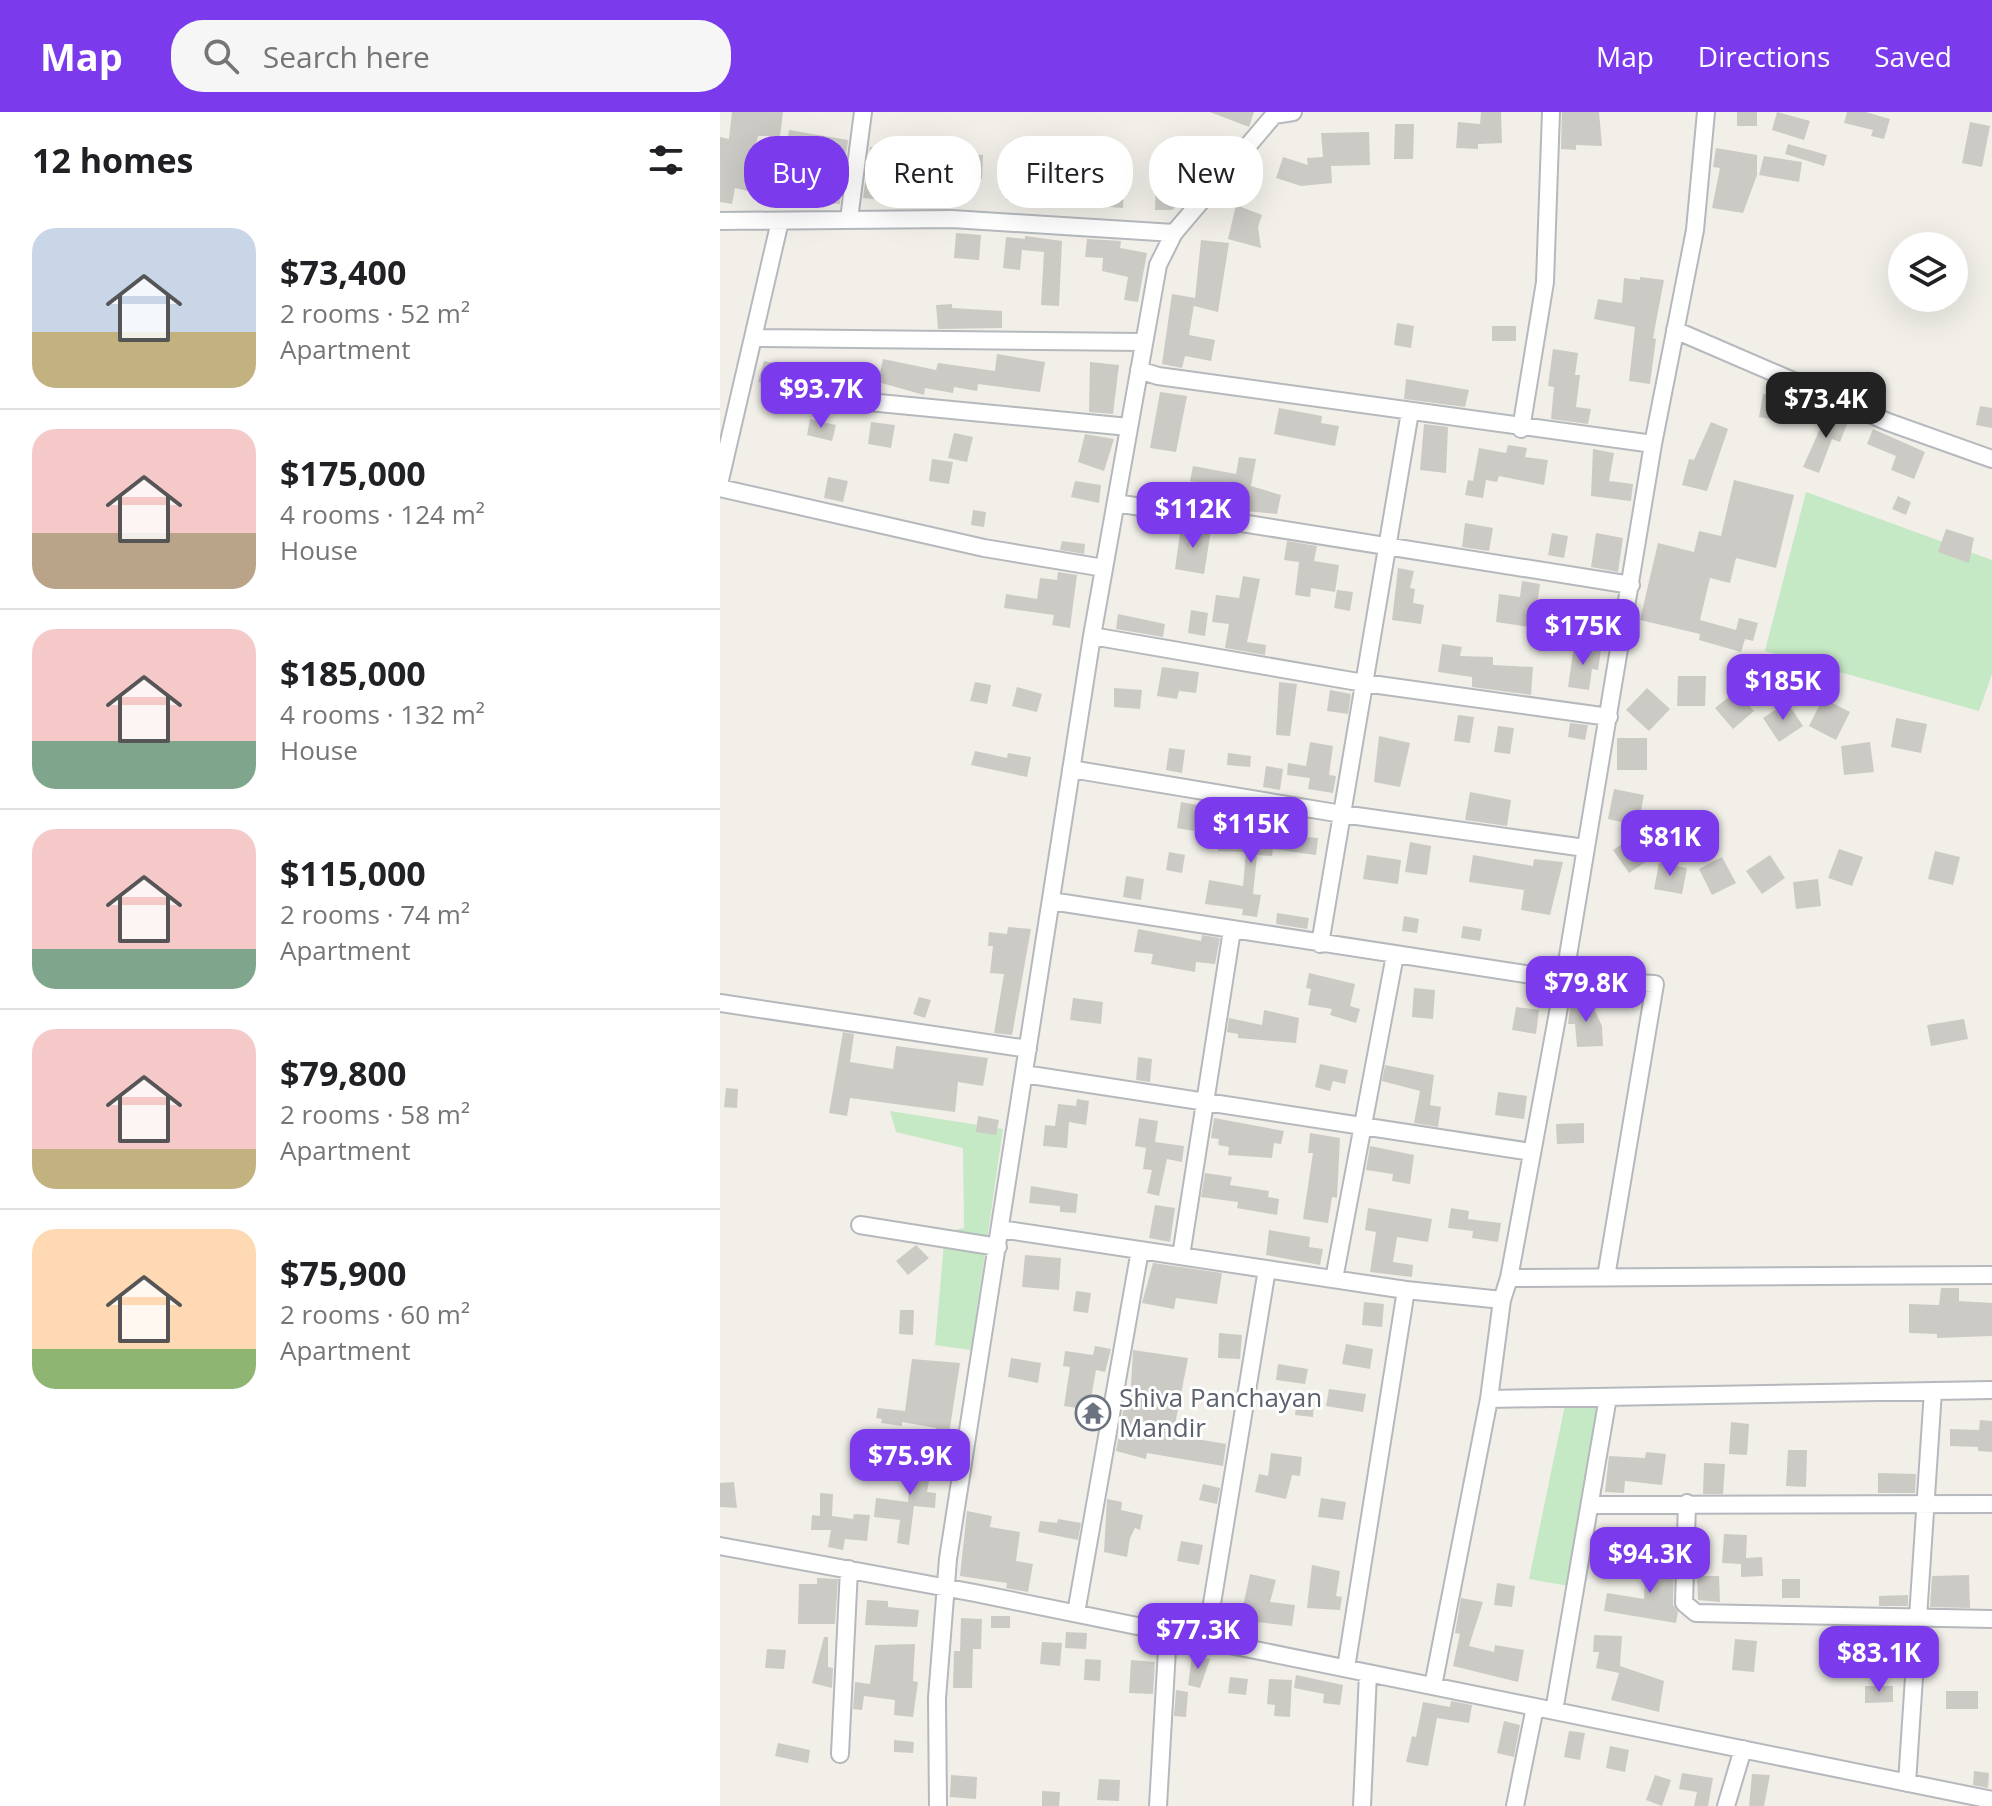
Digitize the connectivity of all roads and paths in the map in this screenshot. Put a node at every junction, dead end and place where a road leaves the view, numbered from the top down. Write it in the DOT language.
graph roads {
  1 [pos="863,112"];
  2 [pos="1293,112"];
  3 [pos="1551,112"];
  4 [pos="1706,112"];
  5 [pos="1274,113"];
  6 [pos="849,219"];
  7 [pos="720,221"];
  8 [pos="780,221"];
  9 [pos="1174,233"];
  10 [pos="1675,330"];
  11 [pos="753,338"];
  12 [pos="1144,342"];
  13 [pos="1139,370"];
  14 [pos="858,401"];
  15 [pos="1410,412"];
  16 [pos="1129,427"];
  17 [pos="1521,429"];
  18 [pos="726,431"];
  19 [pos="1653,444"];
  20 [pos="1992,459"];
  21 [pos="720,480"];
  22 [pos="720,488"];
  23 [pos="1116,503"];
  24 [pos="1386,549"];
  25 [pos="1104,568"];
  26 [pos="1631,585"];
  27 [pos="1092,636"];
  28 [pos="1364,683"];
  29 [pos="1609,717"];
  30 [pos="1071,769"];
  31 [pos="1342,814"];
  32 [pos="1585,848"];
  33 [pos="1051,901"];
  34 [pos="1232,930"];
  35 [pos="1320,944"];
  36 [pos="1395,955"];
  37 [pos="1564,980"];
  38 [pos="720,1003"];
  39 [pos="1028,1049"];
  40 [pos="1024,1074"];
  41 [pos="1203,1100"];
  42 [pos="1361,1124"];
  43 [pos="1531,1152"];
  44 [pos="860,1225"];
  45 [pos="1000,1229"];
  46 [pos="998,1247"];
  47 [pos="1140,1250"];
  48 [pos="1181,1256"];
  49 [pos="1267,1269"];
  50 [pos="1992,1275"];
  51 [pos="1606,1277"];
  52 [pos="1509,1278"];
  53 [pos="1334,1279"];
  54 [pos="1406,1290"];
  55 [pos="1502,1300"];
  56 [pos="1992,1390"];
  57 [pos="1933,1391"];
  58 [pos="1608,1397"];
  59 [pos="1489,1399"];
  60 [pos="1926,1502"];
  61 [pos="1687,1503"];
  62 [pos="1992,1504"];
  63 [pos="1591,1505"];
  64 [pos="720,1546"];
  65 [pos="849,1569"];
  66 [pos="945,1587"];
  67 [pos="1076,1613"];
  68 [pos="1918,1619"];
  69 [pos="1992,1619"];
  70 [pos="1168,1632"];
  71 [pos="1206,1640"];
  72 [pos="1346,1668"];
  73 [pos="1368,1673"];
  74 [pos="1433,1686"];
  75 [pos="1535,1707"];
  76 [pos="1554,1711"];
  77 [pos="1743,1749"];
  78 [pos="840,1754"];
  79 [pos="1907,1783"];
  80 [pos="1992,1800"];
  81 [pos="938,1806"];
  82 [pos="1158,1806"];
  83 [pos="1362,1806"];
  84 [pos="1515,1806"];
  85 [pos="1726,1806"];
  1 -- 6 [label="street"];
  2 -- 5 [label="street"];
  3 -- 17 [label="street"];
  4 -- 10 [label="street"];
  5 -- 9 [label="street"];
  6 -- 8 [label="street"];
  6 -- 9 [label="street"];
  7 -- 8 [label="street"];
  8 -- 11 [label="street"];
  9 -- 12 [label="street"];
  10 -- 19 [label="street"];
  10 -- 20 [label="street"];
  11 -- 12 [label="street"];
  11 -- 18 [label="street"];
  12 -- 13 [label="street"];
  13 -- 15 [label="street"];
  13 -- 16 [label="street"];
  14 -- 16 [label="street"];
  15 -- 17 [label="street"];
  15 -- 24 [label="street"];
  16 -- 23 [label="street"];
  17 -- 19 [label="street"];
  18 -- 21 [label="street"];
  19 -- 26 [label="street"];
  22 -- 25 [label="street"];
  23 -- 24 [label="street"];
  23 -- 25 [label="street"];
  24 -- 26 [label="street"];
  24 -- 28 [label="street"];
  25 -- 27 [label="street"];
  26 -- 29 [label="street"];
  27 -- 28 [label="street"];
  27 -- 30 [label="street"];
  28 -- 29 [label="street"];
  28 -- 31 [label="street"];
  29 -- 32 [label="street"];
  30 -- 31 [label="street"];
  30 -- 33 [label="street"];
  31 -- 32 [label="street"];
  31 -- 35 [label="street"];
  32 -- 37 [label="street"];
  33 -- 34 [label="street"];
  33 -- 39 [label="street"];
  34 -- 35 [label="street"];
  34 -- 41 [label="street"];
  35 -- 36 [label="street"];
  36 -- 37 [label="street"];
  36 -- 42 [label="street"];
  37 -- 43 [label="street"];
  37 -- 51 [label="street"];
  38 -- 39 [label="street"];
  39 -- 40 [label="street"];
  40 -- 41 [label="street"];
  40 -- 45 [label="street"];
  41 -- 42 [label="street"];
  41 -- 48 [label="street"];
  42 -- 43 [label="street"];
  42 -- 53 [label="street"];
  43 -- 52 [label="street"];
  44 -- 46 [label="street"];
  45 -- 46 [label="street"];
  45 -- 47 [label="street"];
  46 -- 66 [label="street"];
  47 -- 48 [label="street"];
  47 -- 67 [label="street"];
  48 -- 49 [label="street"];
  49 -- 53 [label="street"];
  49 -- 71 [label="street"];
  50 -- 51 [label="street"];
  51 -- 52 [label="street"];
  52 -- 55 [label="street"];
  53 -- 54 [label="street"];
  54 -- 55 [label="street"];
  54 -- 72 [label="street"];
  55 -- 59 [label="street"];
  56 -- 57 [label="street"];
  57 -- 58 [label="street"];
  57 -- 60 [label="street"];
  58 -- 59 [label="street"];
  58 -- 63 [label="street"];
  59 -- 74 [label="street"];
  60 -- 61 [label="street"];
  60 -- 62 [label="street"];
  60 -- 68 [label="street"];
  61 -- 63 [label="street"];
  61 -- 68 [label="street"];
  63 -- 76 [label="street"];
  64 -- 65 [label="street"];
  65 -- 66 [label="street"];
  65 -- 78 [label="street"];
  66 -- 67 [label="street"];
  66 -- 81 [label="street"];
  67 -- 70 [label="street"];
  68 -- 69 [label="street"];
  68 -- 79 [label="street"];
  70 -- 71 [label="street"];
  70 -- 82 [label="street"];
  71 -- 72 [label="street"];
  72 -- 73 [label="street"];
  73 -- 74 [label="street"];
  73 -- 83 [label="street"];
  74 -- 75 [label="street"];
  75 -- 76 [label="street"];
  75 -- 84 [label="street"];
  76 -- 77 [label="street"];
  77 -- 79 [label="street"];
  77 -- 85 [label="street"];
  79 -- 80 [label="street"];
}
